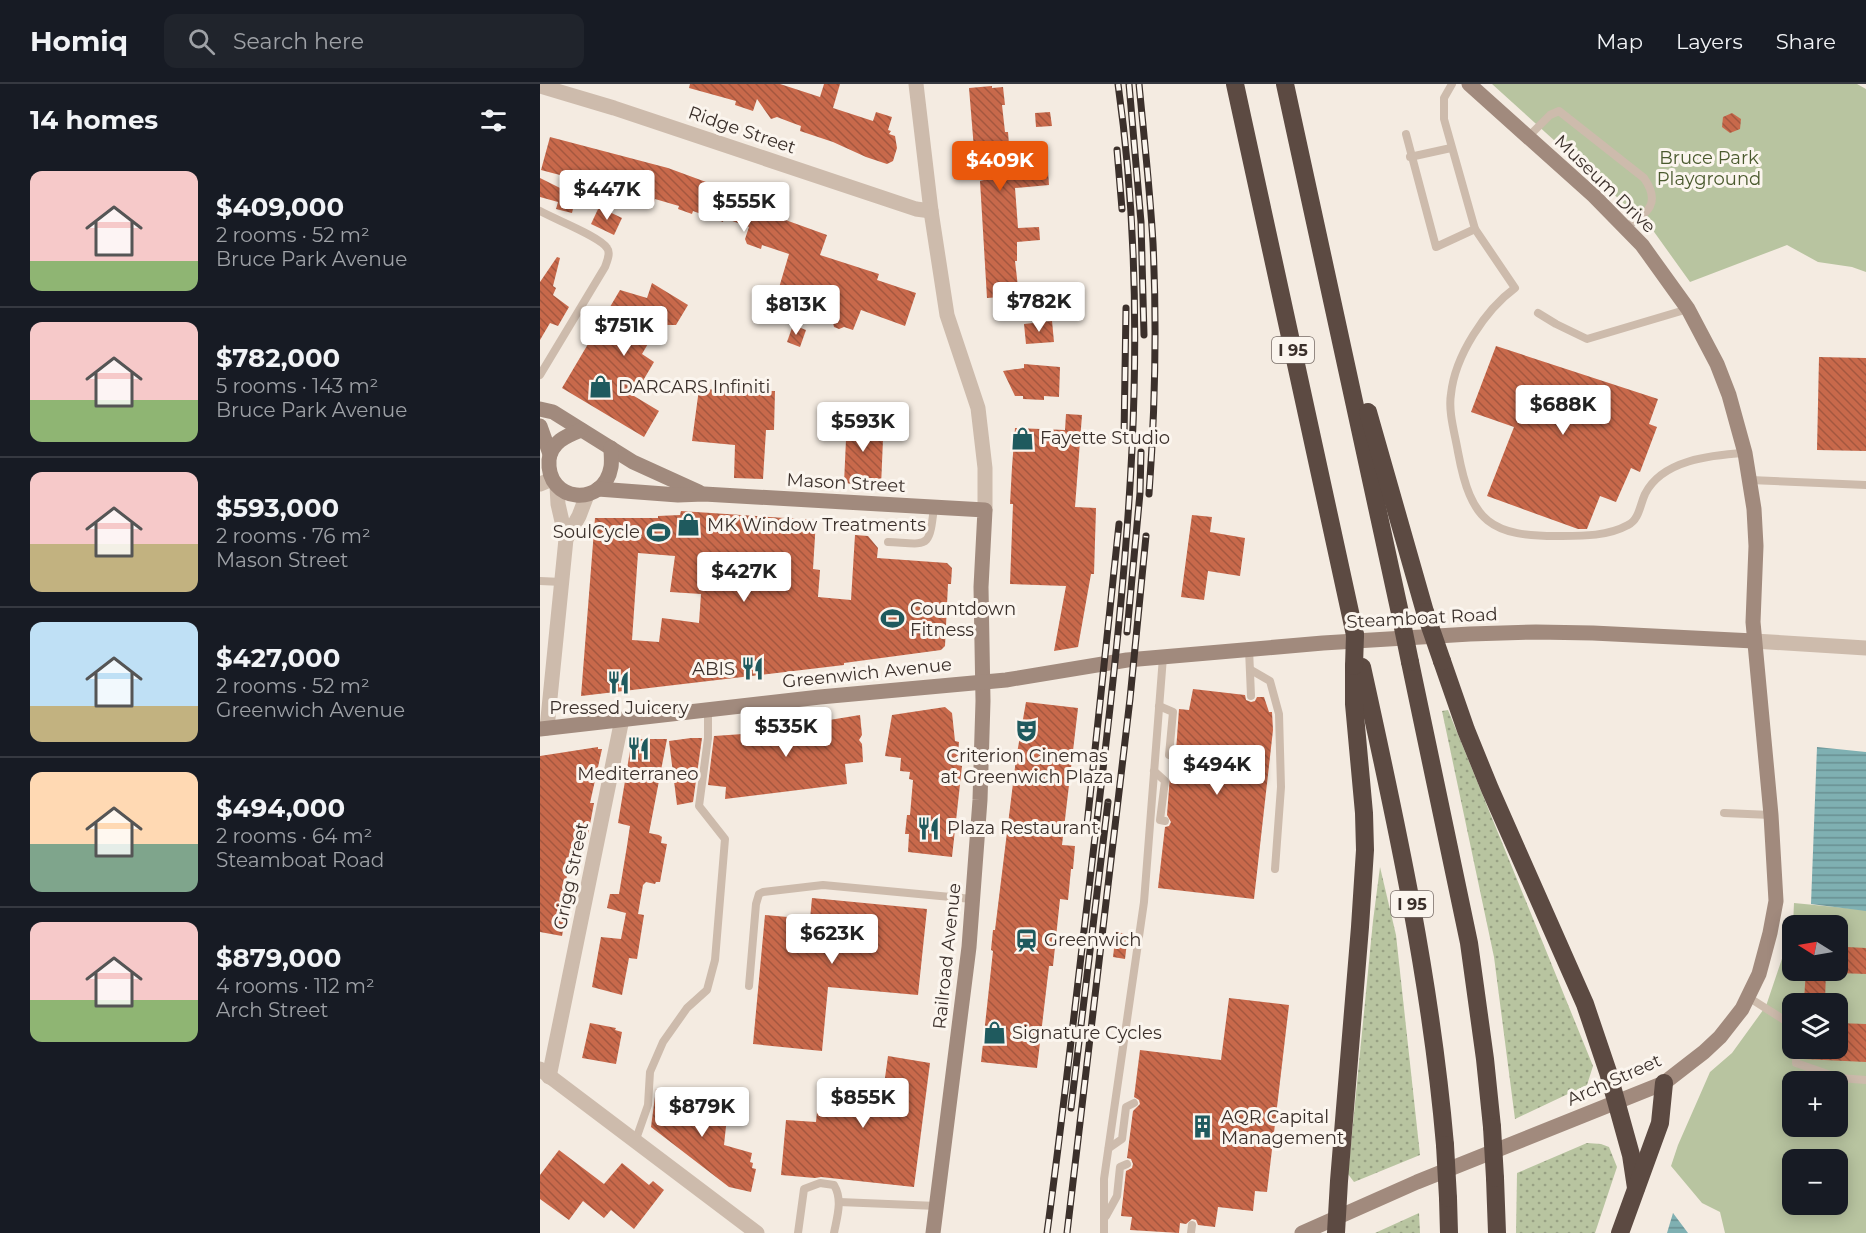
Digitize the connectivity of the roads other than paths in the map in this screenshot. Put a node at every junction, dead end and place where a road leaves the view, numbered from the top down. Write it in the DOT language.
graph roads {
  1 [pos="916,84"];
  2 [pos="1235,84"];
  3 [pos="1285,84"];
  4 [pos="1452,84"];
  5 [pos="1469,84"];
  6 [pos="540,86"];
  7 [pos="1406,134"];
  8 [pos="1528,137"];
  9 [pos="1451,148"];
  10 [pos="1410,157"];
  11 [pos="540,211"];
  12 [pos="931,211"];
  13 [pos="1626,227"];
  14 [pos="1476,229"];
  15 [pos="1321,251"];
  16 [pos="1688,309"];
  17 [pos="1538,313"];
  18 [pos="540,375"];
  19 [pos="540,409"];
  20 [pos="540,426"];
  21 [pos="581,430"];
  22 [pos="611,448"];
  23 [pos="1745,453"];
  24 [pos="550,454"];
  25 [pos="1750,480"];
  26 [pos="550,483"];
  27 [pos="1866,485"];
  28 [pos="593,492"];
  29 [pos="704,494"];
  30 [pos="934,507"];
  31 [pos="985,510"];
  32 [pos="566,539"];
  33 [pos="888,542"];
  34 [pos="540,581"];
  35 [pos="562,582"];
  36 [pos="1754,641"];
  37 [pos="1866,648"];
  38 [pos="1250,649"];
  39 [pos="1163,657"];
  40 [pos="1358,665"];
  41 [pos="1251,670"];
  42 [pos="982,681"];
  43 [pos="1251,696"];
  44 [pos="1159,706"];
  45 [pos="708,710"];
  46 [pos="622,719"];
  47 [pos="544,728"];
  48 [pos="1172,756"];
  49 [pos="1154,771"];
  50 [pos="1724,813"];
  51 [pos="1771,815"];
  52 [pos="1165,821"];
  53 [pos="1275,869"];
  54 [pos="972,899"];
  55 [pos="750,986"];
  56 [pos="1748,997"];
  57 [pos="1782,1019"];
  58 [pos="1796,1059"];
  59 [pos="545,1073"];
  60 [pos="1866,1080"];
  61 [pos="1664,1083"];
  62 [pos="1615,1102"];
  63 [pos="1134,1103"];
  64 [pos="635,1142"];
  65 [pos="1109,1148"];
  66 [pos="1127,1164"];
  67 [pos="1636,1188"];
  68 [pos="839,1202"];
  69 [pos="937,1206"];
  70 [pos="1104,1219"];
  71 [pos="1336,1225"];
  72 [pos="757,1233"];
  73 [pos="798,1233"];
  74 [pos="834,1233"];
  75 [pos="933,1233"];
  76 [pos="1104,1233"];
  77 [pos="1302,1233"];
  78 [pos="1449,1233"];
  79 [pos="1497,1233"];
  80 [pos="1620,1233"];
  1 -- 12 [label="street"];
  2 -- 40 [label="highway, I 95, bridge"];
  3 -- 15 [label="highway, I 95"];
  4 -- 9 [label="lane"];
  5 -- 8 [label="main road, Museum Drive"];
  6 -- 12 [label="street, Ridge Street"];
  7 -- 10 [label="lane"];
  8 -- 13 [label="main road, Museum Drive"];
  8 -- 13 [label="lane"];
  9 -- 10 [label="lane"];
  9 -- 14 [label="lane"];
  10 -- 14 [label="lane"];
  11 -- 18 [label="lane"];
  12 -- 31 [label="street"];
  13 -- 16 [label="main road, Museum Drive"];
  14 -- 23 [label="lane"];
  15 -- 62 [label="highway, bridge"];
  15 -- 79 [label="highway, I 95, bridge"];
  16 -- 17 [label="lane"];
  16 -- 23 [label="main road, Museum Drive"];
  19 -- 21 [label="main road, Mason Street"];
  20 -- 24 [label="main road"];
  21 -- 22 [label="main road, Mason Street"];
  21 -- 24 [label="main road"];
  22 -- 28 [label="main road"];
  22 -- 29 [label="main road, Mason Street"];
  23 -- 25 [label="main road, Museum Drive"];
  24 -- 26 [label="main road"];
  25 -- 27 [label="lane"];
  25 -- 36 [label="main road, Museum Drive"];
  26 -- 28 [label="main road, Mason Street"];
  26 -- 32 [label="street"];
  28 -- 29 [label="main road, Mason Street"];
  28 -- 32 [label="street"];
  29 -- 30 [label="main road, Mason Street"];
  30 -- 31 [label="main road, Mason Street"];
  30 -- 33 [label="lane"];
  31 -- 42 [label="main road, Railroad Avenue"];
  32 -- 35 [label="street"];
  34 -- 35 [label="lane"];
  35 -- 47 [label="street"];
  36 -- 37 [label="street, Steamboat Road"];
  36 -- 38 [label="main road, Steamboat Road"];
  36 -- 51 [label="main road, Arch Street"];
  38 -- 39 [label="main road, Steamboat Road"];
  38 -- 41 [label="lane"];
  39 -- 42 [label="main road, Steamboat Road"];
  39 -- 44 [label="lane"];
  40 -- 71 [label="highway"];
  40 -- 78 [label="highway, I 95, bridge"];
  41 -- 43 [label="lane"];
  41 -- 53 [label="lane"];
  42 -- 45 [label="main road, Greenwich Avenue"];
  42 -- 54 [label="main road, Railroad Avenue"];
  44 -- 48 [label="lane"];
  44 -- 49 [label="lane"];
  45 -- 46 [label="main road, Greenwich Avenue"];
  45 -- 64 [label="lane"];
  46 -- 47 [label="main road, Greenwich Avenue"];
  46 -- 59 [label="street, Grigg Street"];
  49 -- 52 [label="lane"];
  49 -- 65 [label="lane"];
  50 -- 51 [label="lane"];
  51 -- 56 [label="main road, Arch Street"];
  54 -- 55 [label="lane"];
  54 -- 69 [label="main road, Railroad Avenue"];
  56 -- 57 [label="lane"];
  56 -- 61 [label="main road, Arch Street"];
  58 -- 60 [label="lane"];
  59 -- 64 [label="street"];
  61 -- 62 [label="main road, Arch Street"];
  61 -- 67 [label="highway"];
  62 -- 67 [label="highway"];
  62 -- 71 [label="main road, Arch Street"];
  63 -- 65 [label="lane"];
  64 -- 72 [label="street"];
  65 -- 70 [label="lane"];
  66 -- 70 [label="lane"];
  67 -- 80 [label="highway"];
  68 -- 69 [label="lane"];
  68 -- 73 [label="lane"];
  68 -- 74 [label="lane"];
  69 -- 75 [label="main road, Railroad Avenue"];
  70 -- 76 [label="lane"];
  71 -- 77 [label="main road, Arch Street"];
}
